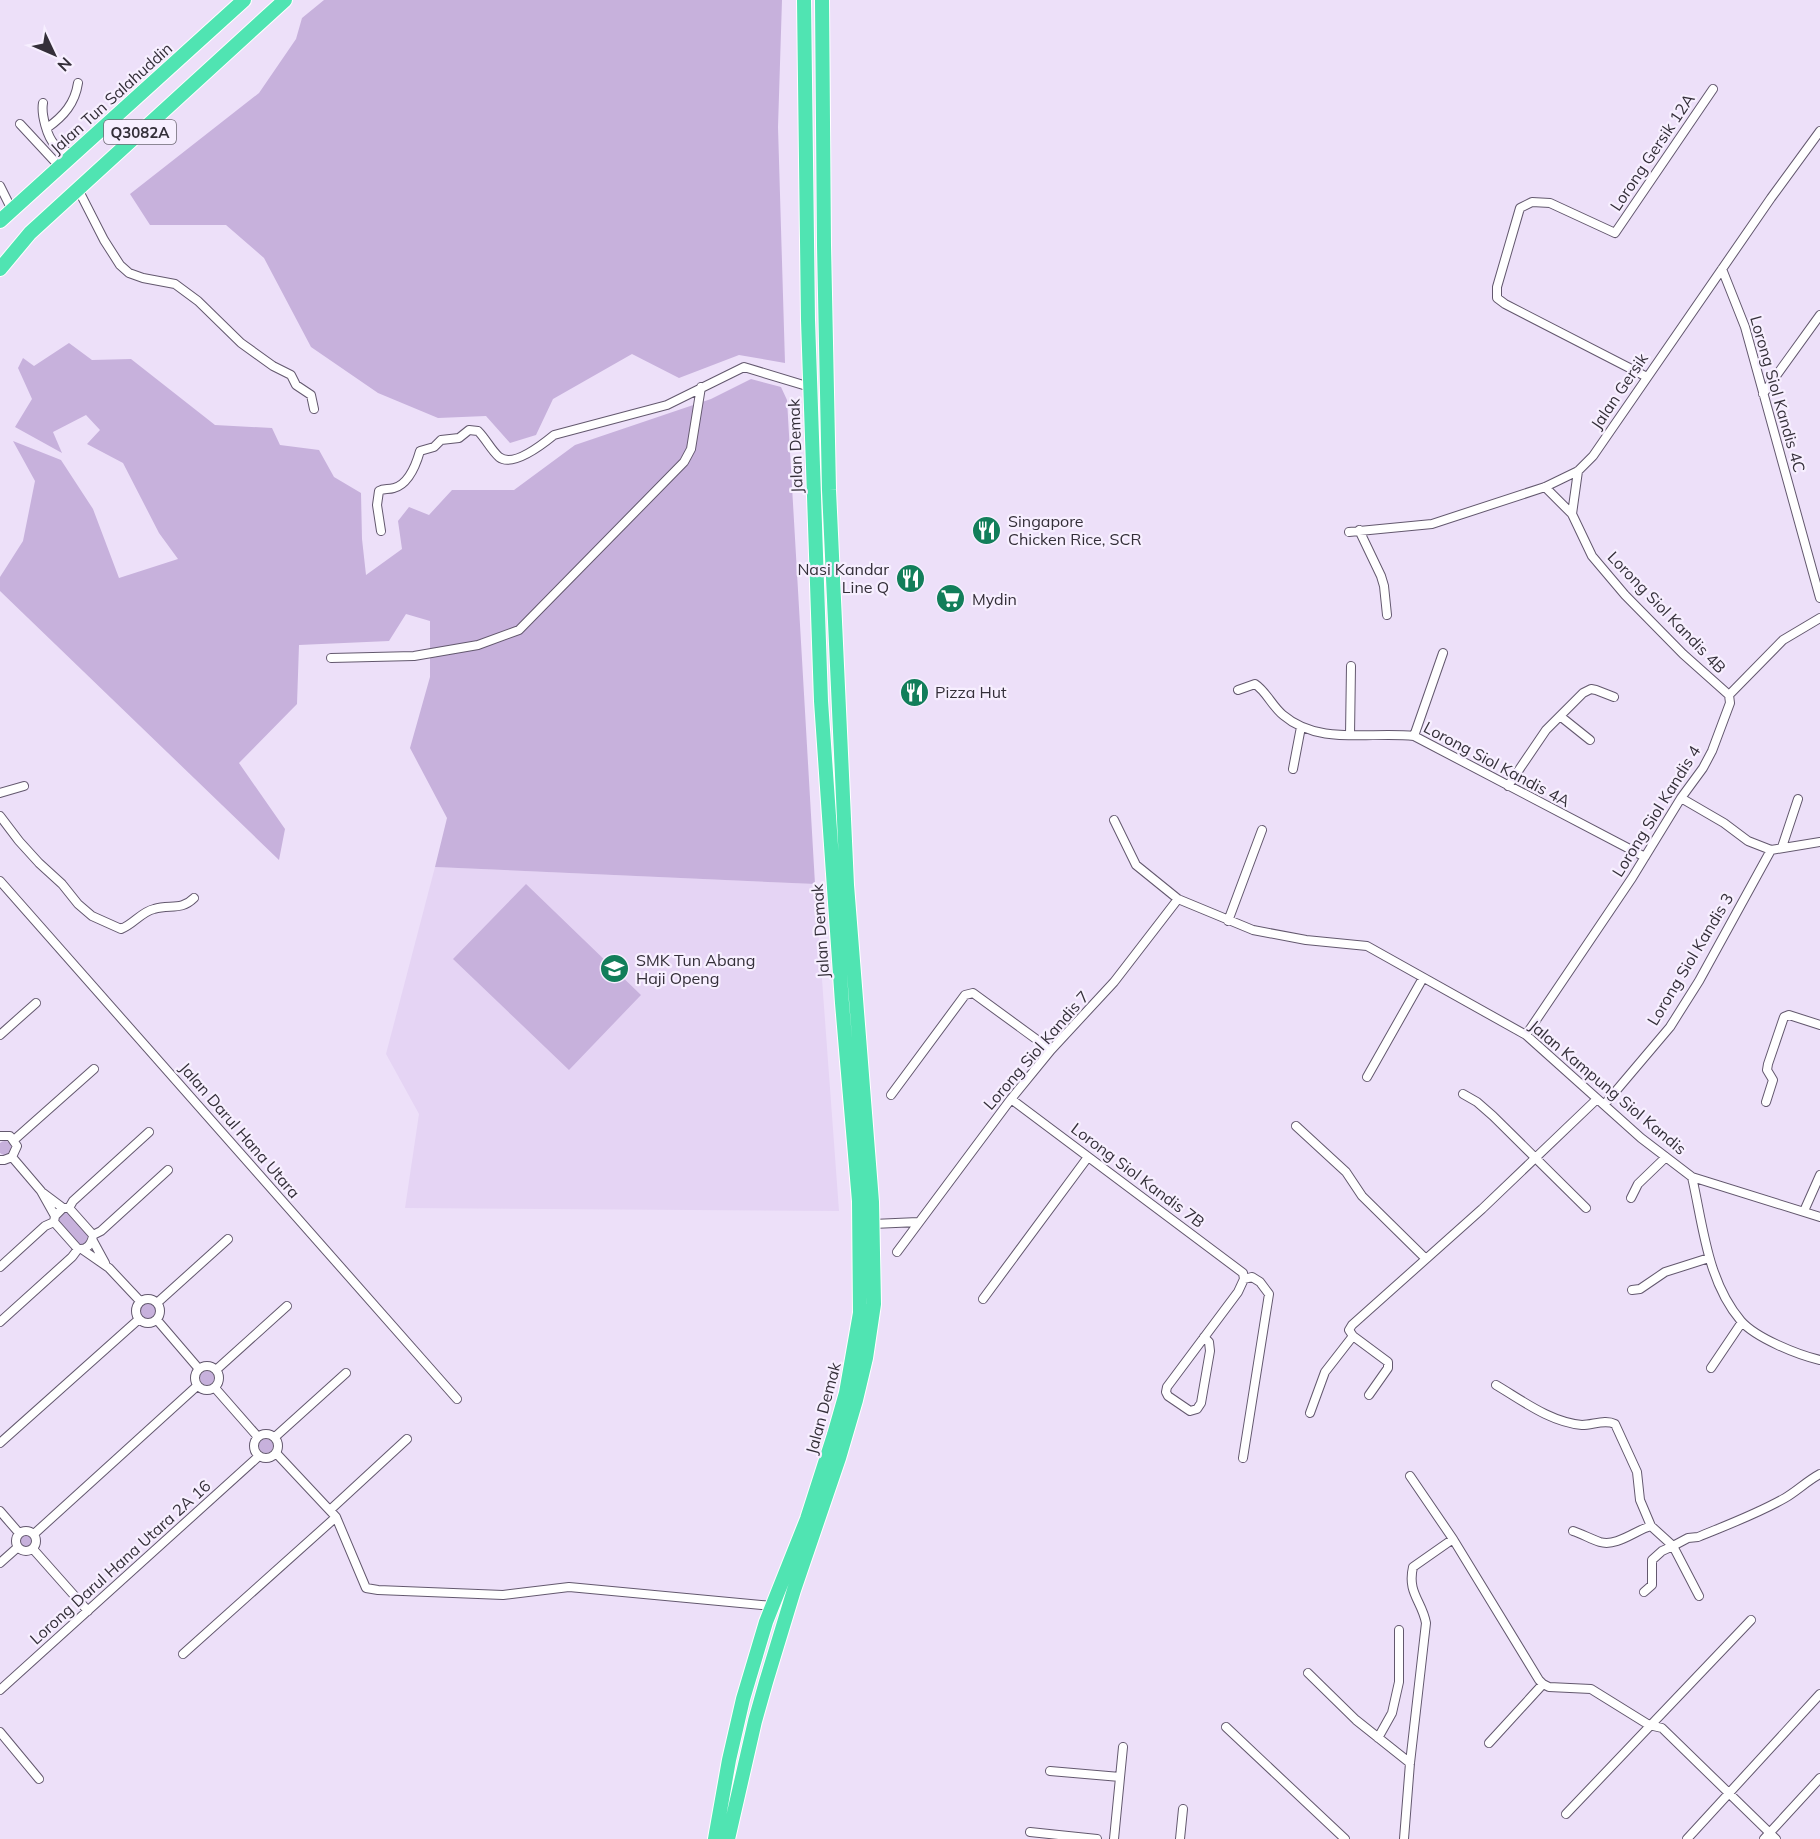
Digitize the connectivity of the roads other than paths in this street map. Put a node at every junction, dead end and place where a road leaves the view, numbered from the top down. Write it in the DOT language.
graph roads {
  1 [pos="243,0"];
  2 [pos="285,0"];
  3 [pos="804,0"];
  4 [pos="822,0"];
  5 [pos="78,83"];
  6 [pos="1713,89"];
  7 [pos="43,102"];
  8 [pos="20,124"];
  9 [pos="47,128"];
  10 [pos="1820,131"];
  11 [pos="73,153"];
  12 [pos="58,166"];
  13 [pos="0,186"];
  14 [pos="78,189"];
  15 [pos="12,210"];
  16 [pos="0,221"];
  17 [pos="0,269"];
  18 [pos="1722,269"];
  19 [pos="1820,315"];
  20 [pos="1647,377"];
  21 [pos="701,387"];
  22 [pos="810,387"];
  23 [pos="1763,394"];
  24 [pos="314,409"];
  25 [pos="1578,471"];
  26 [pos="1545,487"];
  27 [pos="1572,514"];
  28 [pos="381,531"];
  29 [pos="1820,598"];
  30 [pos="1387,615"];
  31 [pos="1820,618"];
  32 [pos="1443,653"];
  33 [pos="331,658"];
  34 [pos="1351,666"];
  35 [pos="1238,690"];
  36 [pos="1730,695"];
  37 [pos="1614,698"];
  38 [pos="1560,716"];
  39 [pos="1300,727"];
  40 [pos="1350,735"];
  41 [pos="1414,736"];
  42 [pos="1590,740"];
  43 [pos="1293,769"];
  44 [pos="24,786"];
  45 [pos="1508,786"];
  46 [pos="0,793"];
  47 [pos="1681,798"];
  48 [pos="1798,799"];
  49 [pos="0,816"];
  50 [pos="1114,820"];
  51 [pos="1262,830"];
  52 [pos="1820,842"];
  53 [pos="1782,847"];
  54 [pos="1771,850"];
  55 [pos="1645,857"];
  56 [pos="0,881"];
  57 [pos="194,898"];
  58 [pos="1178,899"];
  59 [pos="1228,921"];
  60 [pos="1423,978"];
  61 [pos="36,1003"];
  62 [pos="1820,1025"];
  63 [pos="0,1035"];
  64 [pos="1526,1035"];
  65 [pos="1051,1050"];
  66 [pos="94,1069"];
  67 [pos="1367,1077"];
  68 [pos="1464,1094"];
  69 [pos="891,1095"];
  70 [pos="1011,1099"];
  71 [pos="1597,1099"];
  72 [pos="1766,1102"];
  73 [pos="1604,1105"];
  74 [pos="1296,1126"];
  75 [pos="149,1132"];
  76 [pos="0,1136"];
  77 [pos="14,1140"];
  78 [pos="12,1157"];
  79 [pos="1088,1157"];
  80 [pos="1666,1157"];
  81 [pos="1535,1158"];
  82 [pos="0,1160"];
  83 [pos="168,1170"];
  84 [pos="1820,1175"];
  85 [pos="1692,1177"];
  86 [pos="41,1191"];
  87 [pos="1631,1198"];
  88 [pos="66,1208"];
  89 [pos="1586,1208"];
  90 [pos="1804,1211"];
  91 [pos="1820,1216"];
  92 [pos="54,1219"];
  93 [pos="918,1222"];
  94 [pos="873,1224"];
  95 [pos="93,1238"];
  96 [pos="228,1239"];
  97 [pos="80,1250"];
  98 [pos="897,1252"];
  99 [pos="1709,1258"];
  100 [pos="1426,1259"];
  101 [pos="0,1267"];
  102 [pos="109,1268"];
  103 [pos="1244,1279"];
  104 [pos="1632,1290"];
  105 [pos="983,1299"];
  106 [pos="140,1301"];
  107 [pos="157,1303"];
  108 [pos="287,1306"];
  109 [pos="138,1320"];
  110 [pos="157,1320"];
  111 [pos="0,1322"];
  112 [pos="1742,1322"];
  113 [pos="1353,1336"];
  114 [pos="1204,1337"];
  115 [pos="1820,1360"];
  116 [pos="1711,1368"];
  117 [pos="199,1369"];
  118 [pos="216,1370"];
  119 [pos="346,1373"];
  120 [pos="1496,1385"];
  121 [pos="197,1386"];
  122 [pos="214,1388"];
  123 [pos="1369,1395"];
  124 [pos="458,1399"];
  125 [pos="1310,1413"];
  126 [pos="258,1437"];
  127 [pos="275,1437"];
  128 [pos="407,1439"];
  129 [pos="0,1443"];
  130 [pos="276,1453"];
  131 [pos="259,1456"];
  132 [pos="1243,1458"];
  133 [pos="1820,1474"];
  134 [pos="1410,1476"];
  135 [pos="330,1510"];
  136 [pos="0,1512"];
  137 [pos="336,1517"];
  138 [pos="1651,1526"];
  139 [pos="1573,1531"];
  140 [pos="19,1533"];
  141 [pos="34,1534"];
  142 [pos="1453,1539"];
  143 [pos="1673,1546"];
  144 [pos="18,1547"];
  145 [pos="33,1549"];
  146 [pos="0,1563"];
  147 [pos="1644,1592"];
  148 [pos="1699,1596"];
  149 [pos="772,1606"];
  150 [pos="88,1611"];
  151 [pos="1751,1620"];
  152 [pos="1400,1630"];
  153 [pos="183,1654"];
  154 [pos="1308,1673"];
  155 [pos="1543,1684"];
  156 [pos="0,1690"];
  157 [pos="1820,1694"];
  158 [pos="1649,1725"];
  159 [pos="1226,1727"];
  160 [pos="0,1732"];
  161 [pos="1378,1738"];
  162 [pos="1489,1743"];
  163 [pos="1123,1747"];
  164 [pos="1410,1763"];
  165 [pos="1050,1771"];
  166 [pos="1120,1777"];
  167 [pos="1820,1778"];
  168 [pos="39,1779"];
  169 [pos="1728,1794"];
  170 [pos="1183,1809"];
  171 [pos="1566,1814"];
  172 [pos="1030,1832"];
  173 [pos="1770,1837"];
  174 [pos="715,1839"];
  175 [pos="728,1839"];
  176 [pos="1097,1839"];
  177 [pos="1114,1839"];
  178 [pos="1180,1839"];
  179 [pos="1345,1839"];
  180 [pos="1404,1839"];
  181 [pos="1687,1839"];
  1 -- 11 [label="highway, Jalan Tun Salahuddin"];
  2 -- 14 [label="highway, Q3082A"];
  3 -- 22 [label="highway, Jalan Demak"];
  4 -- 94 [label="highway, Jalan Demak"];
  5 -- 9 [label="street"];
  6 -- 20 [label="street, Lorong Gersik 12A"];
  7 -- 9 [label="street"];
  8 -- 12 [label="street"];
  9 -- 11 [label="street"];
  10 -- 18 [label="street, Jalan Gersik"];
  11 -- 12 [label="highway, Jalan Tun Salahuddin"];
  12 -- 15 [label="highway, Jalan Tun Salahuddin"];
  13 -- 15 [label="street"];
  14 -- 17 [label="highway, Q3082A"];
  14 -- 24 [label="street"];
  15 -- 16 [label="highway, Jalan Tun Salahuddin"];
  18 -- 20 [label="street, Jalan Gersik"];
  18 -- 23 [label="street, Lorong Siol Kandis 4C"];
  19 -- 23 [label="street"];
  20 -- 25 [label="street, Jalan Gersik"];
  21 -- 22 [label="street"];
  21 -- 28 [label="street"];
  21 -- 33 [label="street"];
  22 -- 149 [label="highway, Jalan Demak"];
  23 -- 29 [label="street, Lorong Siol Kandis 4C"];
  25 -- 26 [label="street, Jalan Gersik"];
  25 -- 27 [label="street"];
  26 -- 27 [label="street"];
  26 -- 30 [label="street, Jalan Gersik"];
  27 -- 36 [label="street, Lorong Siol Kandis 4B"];
  31 -- 36 [label="street, Lorong Siol Kandis 4"];
  32 -- 41 [label="street"];
  34 -- 40 [label="street"];
  35 -- 39 [label="street, Lorong Siol Kandis 4A"];
  36 -- 47 [label="street, Lorong Siol Kandis 4"];
  37 -- 38 [label="street"];
  38 -- 42 [label="street"];
  38 -- 45 [label="street"];
  39 -- 40 [label="street, Lorong Siol Kandis 4A"];
  39 -- 43 [label="street"];
  40 -- 41 [label="street, Lorong Siol Kandis 4A"];
  41 -- 45 [label="street, Lorong Siol Kandis 4A"];
  44 -- 46 [label="street"];
  45 -- 55 [label="street, Lorong Siol Kandis 4A"];
  47 -- 54 [label="street"];
  47 -- 55 [label="street, Lorong Siol Kandis 4"];
  48 -- 53 [label="street"];
  49 -- 57 [label="street"];
  50 -- 58 [label="street, Jalan Kampung Siol Kandis"];
  51 -- 59 [label="street"];
  52 -- 53 [label="street"];
  53 -- 54 [label="street"];
  54 -- 73 [label="street, Lorong Siol Kandis 3"];
  55 -- 64 [label="street, Lorong Siol Kandis 4"];
  56 -- 124 [label="street, Jalan Darul Hana Utara"];
  58 -- 59 [label="street, Jalan Kampung Siol Kandis"];
  58 -- 65 [label="street, Lorong Siol Kandis 7"];
  59 -- 60 [label="street, Jalan Kampung Siol Kandis"];
  60 -- 64 [label="street, Jalan Kampung Siol Kandis"];
  60 -- 67 [label="street"];
  61 -- 63 [label="street"];
  62 -- 72 [label="street"];
  64 -- 71 [label="street, Jalan Kampung Siol Kandis"];
  65 -- 69 [label="street"];
  65 -- 70 [label="street, Lorong Siol Kandis 7"];
  66 -- 77 [label="street"];
  68 -- 81 [label="street"];
  70 -- 79 [label="street, Lorong Siol Kandis 7B"];
  70 -- 93 [label="street, Lorong Siol Kandis 7"];
  71 -- 73 [label="street, Jalan Kampung Siol Kandis"];
  71 -- 81 [label="street"];
  73 -- 80 [label="street, Jalan Kampung Siol Kandis"];
  74 -- 100 [label="street"];
  75 -- 88 [label="street"];
  76 -- 77 [label="street"];
  77 -- 78 [label="street"];
  78 -- 82 [label="street"];
  78 -- 86 [label="street"];
  79 -- 103 [label="street, Lorong Siol Kandis 7B"];
  79 -- 105 [label="street"];
  80 -- 85 [label="street, Jalan Kampung Siol Kandis"];
  80 -- 87 [label="street"];
  81 -- 89 [label="street"];
  81 -- 100 [label="street"];
  83 -- 95 [label="street"];
  84 -- 90 [label="street"];
  85 -- 90 [label="street, Jalan Kampung Siol Kandis"];
  85 -- 99 [label="street"];
  86 -- 88 [label="street"];
  86 -- 92 [label="street"];
  88 -- 92 [label="street"];
  88 -- 95 [label="street"];
  90 -- 91 [label="street, Jalan Kampung Siol Kandis"];
  92 -- 97 [label="street"];
  92 -- 101 [label="street"];
  93 -- 94 [label="street"];
  93 -- 98 [label="street, Lorong Siol Kandis 7"];
  94 -- 175 [label="highway, Jalan Demak"];
  95 -- 97 [label="street"];
  95 -- 102 [label="street"];
  96 -- 107 [label="street"];
  97 -- 102 [label="street"];
  97 -- 111 [label="street"];
  99 -- 104 [label="street"];
  99 -- 112 [label="street"];
  100 -- 113 [label="street"];
  102 -- 106 [label="street"];
  103 -- 114 [label="street"];
  103 -- 132 [label="street, Lorong Siol Kandis 7B"];
  106 -- 107 [label="street"];
  106 -- 109 [label="street"];
  107 -- 110 [label="street"];
  108 -- 118 [label="street"];
  109 -- 110 [label="street"];
  109 -- 129 [label="street"];
  110 -- 117 [label="street"];
  112 -- 115 [label="street"];
  112 -- 116 [label="street"];
  113 -- 123 [label="street"];
  113 -- 125 [label="street"];
  114 -- 114 [label="street"];
  117 -- 118 [label="street"];
  117 -- 121 [label="street"];
  118 -- 122 [label="street"];
  119 -- 127 [label="street"];
  120 -- 138 [label="street"];
  121 -- 122 [label="street"];
  121 -- 141 [label="street"];
  122 -- 126 [label="street"];
  126 -- 127 [label="street"];
  126 -- 131 [label="street"];
  127 -- 130 [label="street"];
  128 -- 135 [label="street"];
  130 -- 131 [label="street"];
  130 -- 135 [label="street"];
  131 -- 150 [label="street, Lorong Darul Hana Utara 2A 16"];
  133 -- 143 [label="street"];
  134 -- 142 [label="street"];
  135 -- 137 [label="street"];
  136 -- 140 [label="street"];
  137 -- 149 [label="street"];
  137 -- 153 [label="street"];
  138 -- 139 [label="street"];
  138 -- 143 [label="street"];
  140 -- 141 [label="street"];
  140 -- 144 [label="street"];
  141 -- 145 [label="street"];
  142 -- 155 [label="street"];
  142 -- 164 [label="street"];
  143 -- 147 [label="street"];
  143 -- 148 [label="street"];
  144 -- 145 [label="street"];
  144 -- 146 [label="street"];
  145 -- 150 [label="street"];
  149 -- 174 [label="highway, Jalan Demak"];
  150 -- 156 [label="street, Lorong Darul Hana Utara 2A 16"];
  151 -- 158 [label="street"];
  152 -- 161 [label="street"];
  154 -- 161 [label="street"];
  155 -- 158 [label="street"];
  155 -- 162 [label="street"];
  157 -- 169 [label="street"];
  158 -- 169 [label="street"];
  158 -- 171 [label="street"];
  159 -- 179 [label="street"];
  160 -- 168 [label="street"];
  161 -- 164 [label="street"];
  163 -- 166 [label="street"];
  164 -- 180 [label="street"];
  165 -- 166 [label="street"];
  166 -- 177 [label="street"];
  167 -- 173 [label="street"];
  169 -- 173 [label="street"];
  169 -- 181 [label="street"];
  170 -- 178 [label="street"];
  172 -- 176 [label="street"];
}
